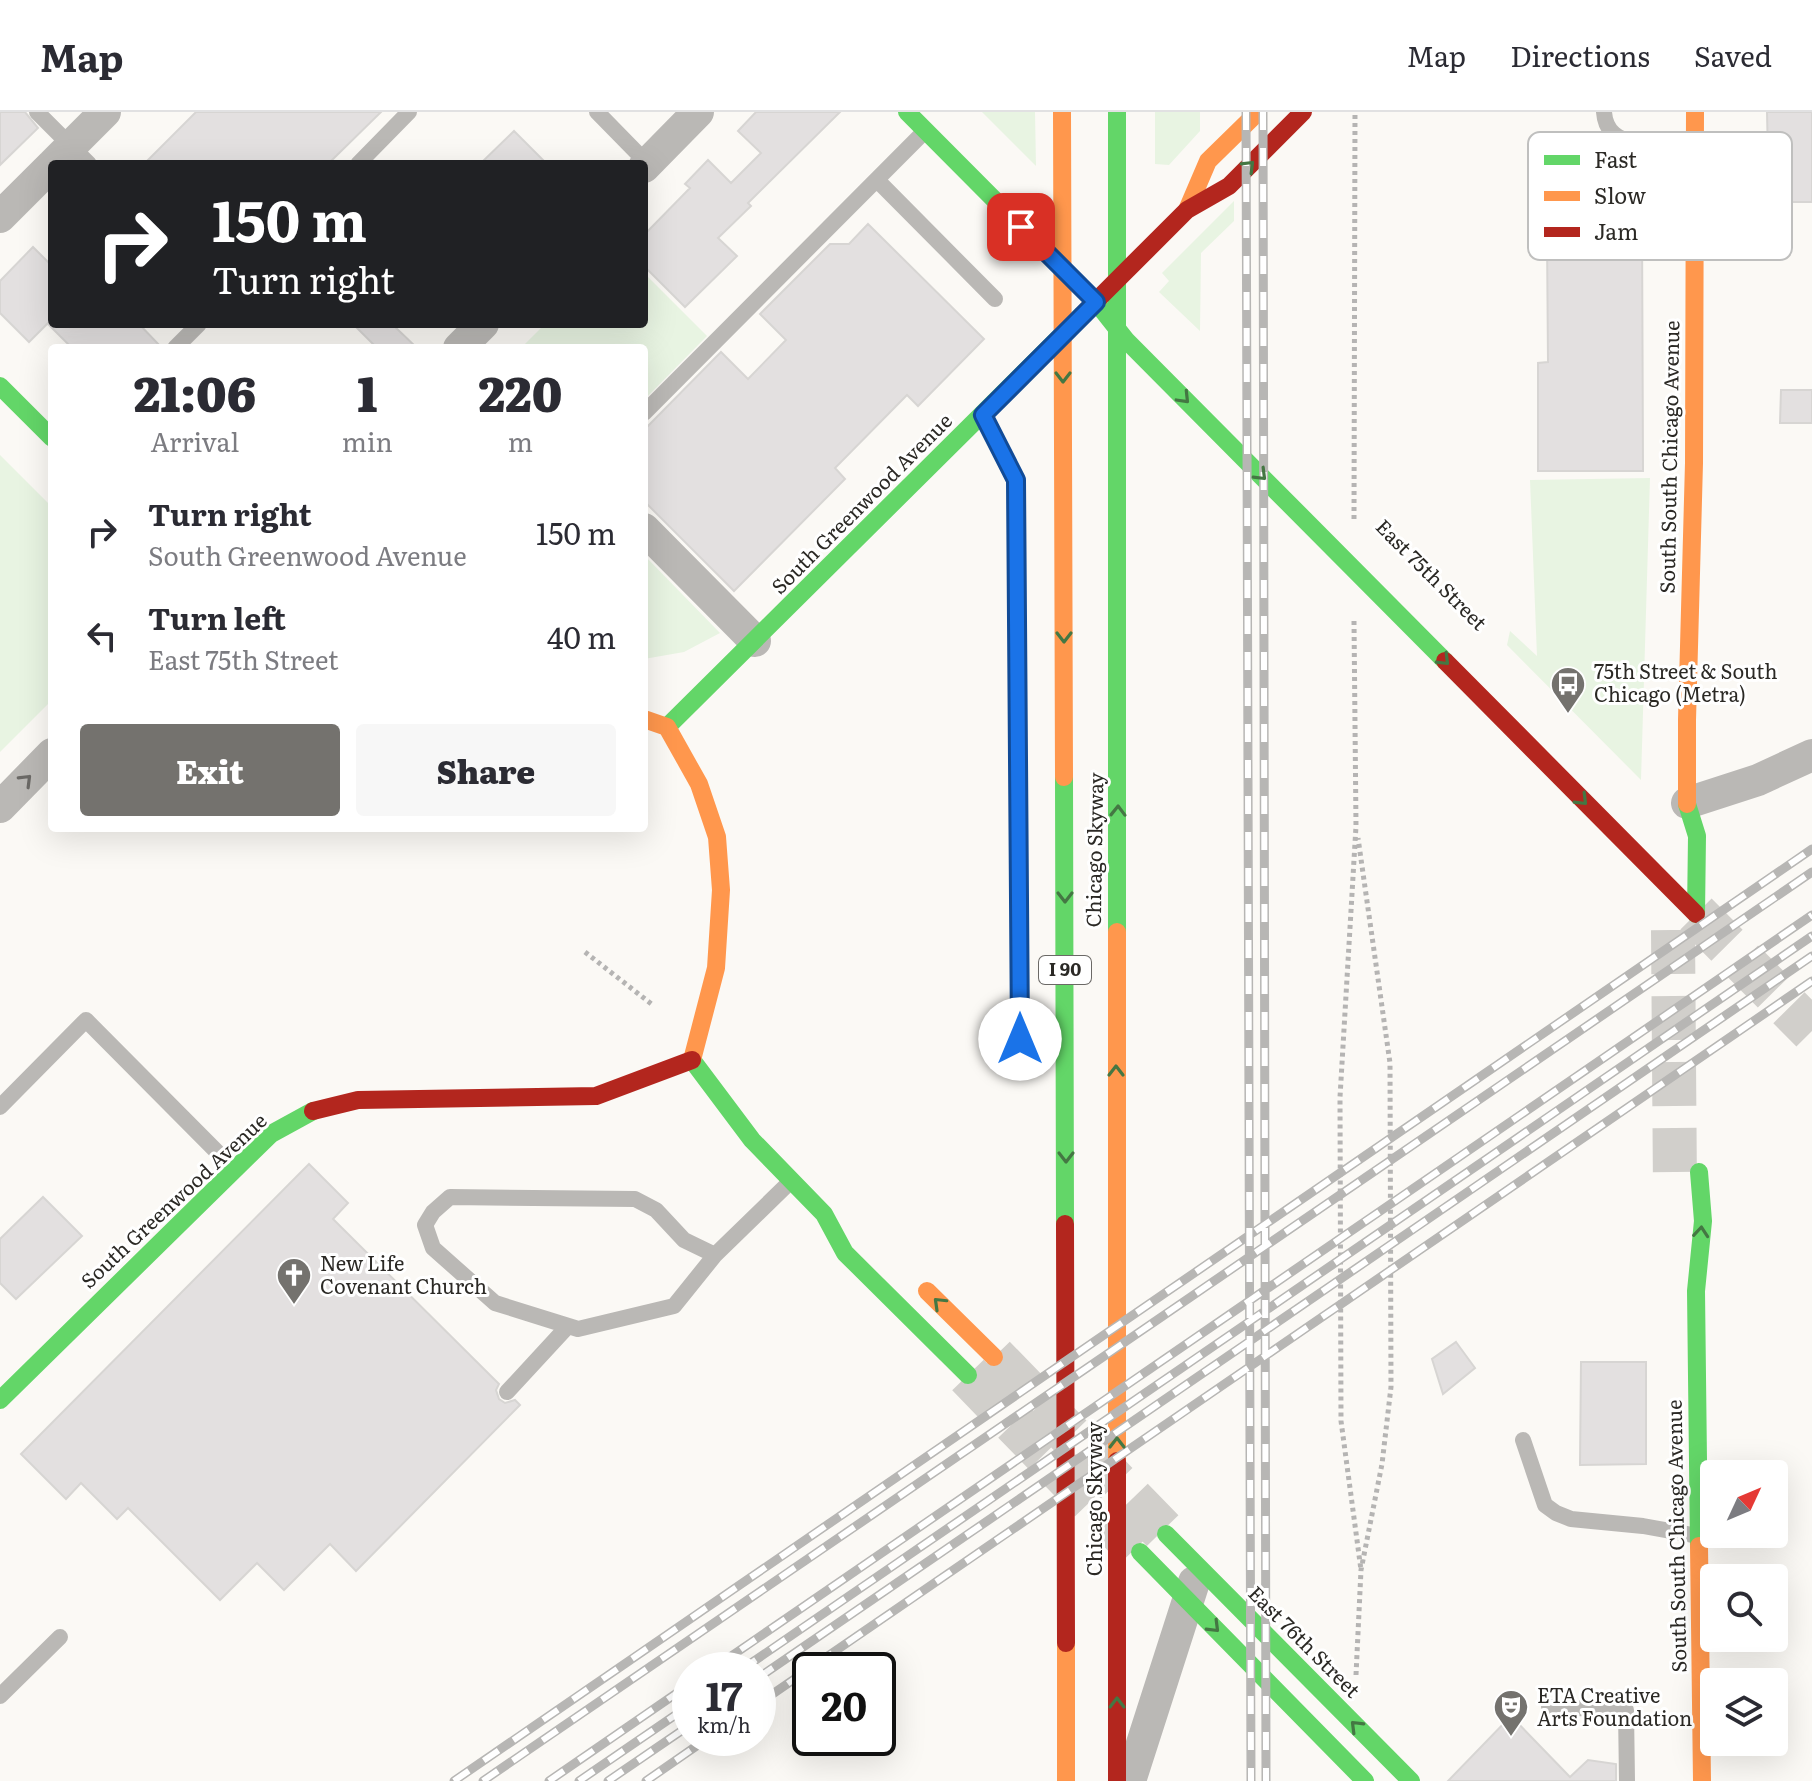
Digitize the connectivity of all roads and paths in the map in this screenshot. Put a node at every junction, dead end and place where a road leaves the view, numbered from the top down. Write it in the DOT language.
graph roads {
  1 [pos="37,112"];
  2 [pos="105,112"];
  3 [pos="409,112"];
  4 [pos="597,112"];
  5 [pos="698,112"];
  6 [pos="907,112"];
  7 [pos="1062,112"];
  8 [pos="1117,112"];
  9 [pos="1258,112"];
  10 [pos="1303,112"];
  11 [pos="1355,112"];
  12 [pos="1604,112"];
  13 [pos="925,131"];
  14 [pos="1613,132"];
  15 [pos="66,160"];
  16 [pos="362,160"];
  17 [pos="641,160"];
  18 [pos="648,163"];
  19 [pos="48,176"];
  20 [pos="877,180"];
  21 [pos="1187,210"];
  22 [pos="0,217"];
  23 [pos="1695,260"];
  24 [pos="995,299"];
  25 [pos="1096,302"];
  26 [pos="1138,322"];
  27 [pos="195,328"];
  28 [pos="179,344"];
  29 [pos="0,386"];
  30 [pos="648,409"];
  31 [pos="983,415"];
  32 [pos="48,434"];
  33 [pos="1354,478"];
  34 [pos="648,533"];
  35 [pos="1354,606"];
  36 [pos="755,641"];
  37 [pos="648,720"];
  38 [pos="667,727"];
  39 [pos="1812,755"];
  40 [pos="48,758"];
  41 [pos="1687,803"];
  42 [pos="0,807"];
  43 [pos="1356,826"];
  44 [pos="1674,835"];
  45 [pos="1697,873"];
  46 [pos="1713,889"];
  47 [pos="1673,891"];
  48 [pos="1673,919"];
  49 [pos="585,952"];
  50 [pos="654,1006"];
  51 [pos="1020,1039"];
  52 [pos="692,1060"];
  53 [pos="0,1107"];
  54 [pos="234,1169"];
  55 [pos="1699,1172"];
  56 [pos="791,1181"];
  57 [pos="824,1214"];
  58 [pos="853,1226"];
  59 [pos="1684,1249"];
  60 [pos="715,1255"];
  61 [pos="909,1274"];
  62 [pos="1696,1291"];
  63 [pos="568,1326"];
  64 [pos="994,1357"];
  65 [pos="968,1375"];
  66 [pos="507,1392"];
  67 [pos="0,1400"];
  68 [pos="1523,1440"];
  69 [pos="1166,1534"];
  70 [pos="1699,1536"];
  71 [pos="1140,1552"];
  72 [pos="1198,1566"];
  73 [pos="1361,1570"];
  74 [pos="1188,1600"];
  75 [pos="60,1637"];
  76 [pos="1356,1685"];
  77 [pos="0,1696"];
  78 [pos="1549,1707"];
  79 [pos="1066,1781"];
  80 [pos="1117,1781"];
  81 [pos="1130,1781"];
  82 [pos="1365,1781"];
  83 [pos="1411,1781"];
  84 [pos="1627,1781"];
  85 [pos="1702,1781"];
  1 -- 15 [label="lane"];
  2 -- 15 [label="street"];
  3 -- 16 [label="lane"];
  4 -- 17 [label="lane"];
  5 -- 18 [label="street"];
  6 -- 13 [label="main road"];
  7 -- 79 [label="main road, Chicago Skyway / I 90, one-way"];
  80 -- 8 [label="main road, Chicago Skyway / I 90, one-way"];
  9 -- 21 [label="main road, South Greenwood Avenue"];
  21 -- 10 [label="main road, South Greenwood Avenue, one-way"];
  11 -- 33 [label="path"];
  12 -- 14 [label="lane"];
  13 -- 20 [label="lane"];
  13 -- 25 [label="main road"];
  19 -- 22 [label="street"];
  20 -- 24 [label="lane"];
  20 -- 30 [label="lane"];
  21 -- 25 [label="main road, South Greenwood Avenue"];
  23 -- 41 [label="main road, South South Chicago Avenue"];
  25 -- 26 [label="main road"];
  25 -- 31 [label="main road, South Greenwood Avenue"];
  25 -- 47 [label="main road, one-way"];
  27 -- 28 [label="lane"];
  29 -- 32 [label="main road"];
  31 -- 36 [label="main road, South Greenwood Avenue"];
  31 -- 51 [label="lane"];
  34 -- 36 [label="street"];
  35 -- 43 [label="path"];
  36 -- 38 [label="main road, South Greenwood Avenue"];
  37 -- 38 [label="main road"];
  38 -- 52 [label="main road"];
  39 -- 41 [label="street"];
  42 -- 40 [label="street, one-way"];
  41 -- 44 [label="main road, South South Chicago Avenue"];
  41 -- 45 [label="main road, South South Chicago Avenue"];
  43 -- 73 [label="path"];
  43 -- 73 [label="path"];
  45 -- 46 [label="main road"];
  45 -- 47 [label="main road"];
  45 -- 47 [label="main road, South South Chicago Avenue"];
  47 -- 48 [label="main road"];
  49 -- 50 [label="path"];
  52 -- 54 [label="main road, South Greenwood Avenue"];
  52 -- 56 [label="main road"];
  53 -- 54 [label="lane"];
  54 -- 67 [label="main road, South Greenwood Avenue"];
  62 -- 55 [label="main road, South South Chicago Avenue, one-way"];
  56 -- 57 [label="main road"];
  56 -- 60 [label="lane"];
  57 -- 58 [label="main road"];
  57 -- 65 [label="main road"];
  59 -- 62 [label="main road, South South Chicago Avenue"];
  60 -- 63 [label="lane"];
  60 -- 63 [label="lane"];
  64 -- 61 [label="main road, one-way"];
  62 -- 70 [label="main road, South South Chicago Avenue"];
  63 -- 66 [label="lane"];
  68 -- 70 [label="lane"];
  69 -- 72 [label="main road, East 76th Street"];
  70 -- 85 [label="main road, South South Chicago Avenue"];
  71 -- 74 [label="main road"];
  72 -- 74 [label="street"];
  83 -- 72 [label="main road, East 76th Street, one-way"];
  73 -- 76 [label="path"];
  74 -- 81 [label="street"];
  74 -- 82 [label="main road, one-way"];
  75 -- 77 [label="lane"];
  78 -- 84 [label="lane"];
}
